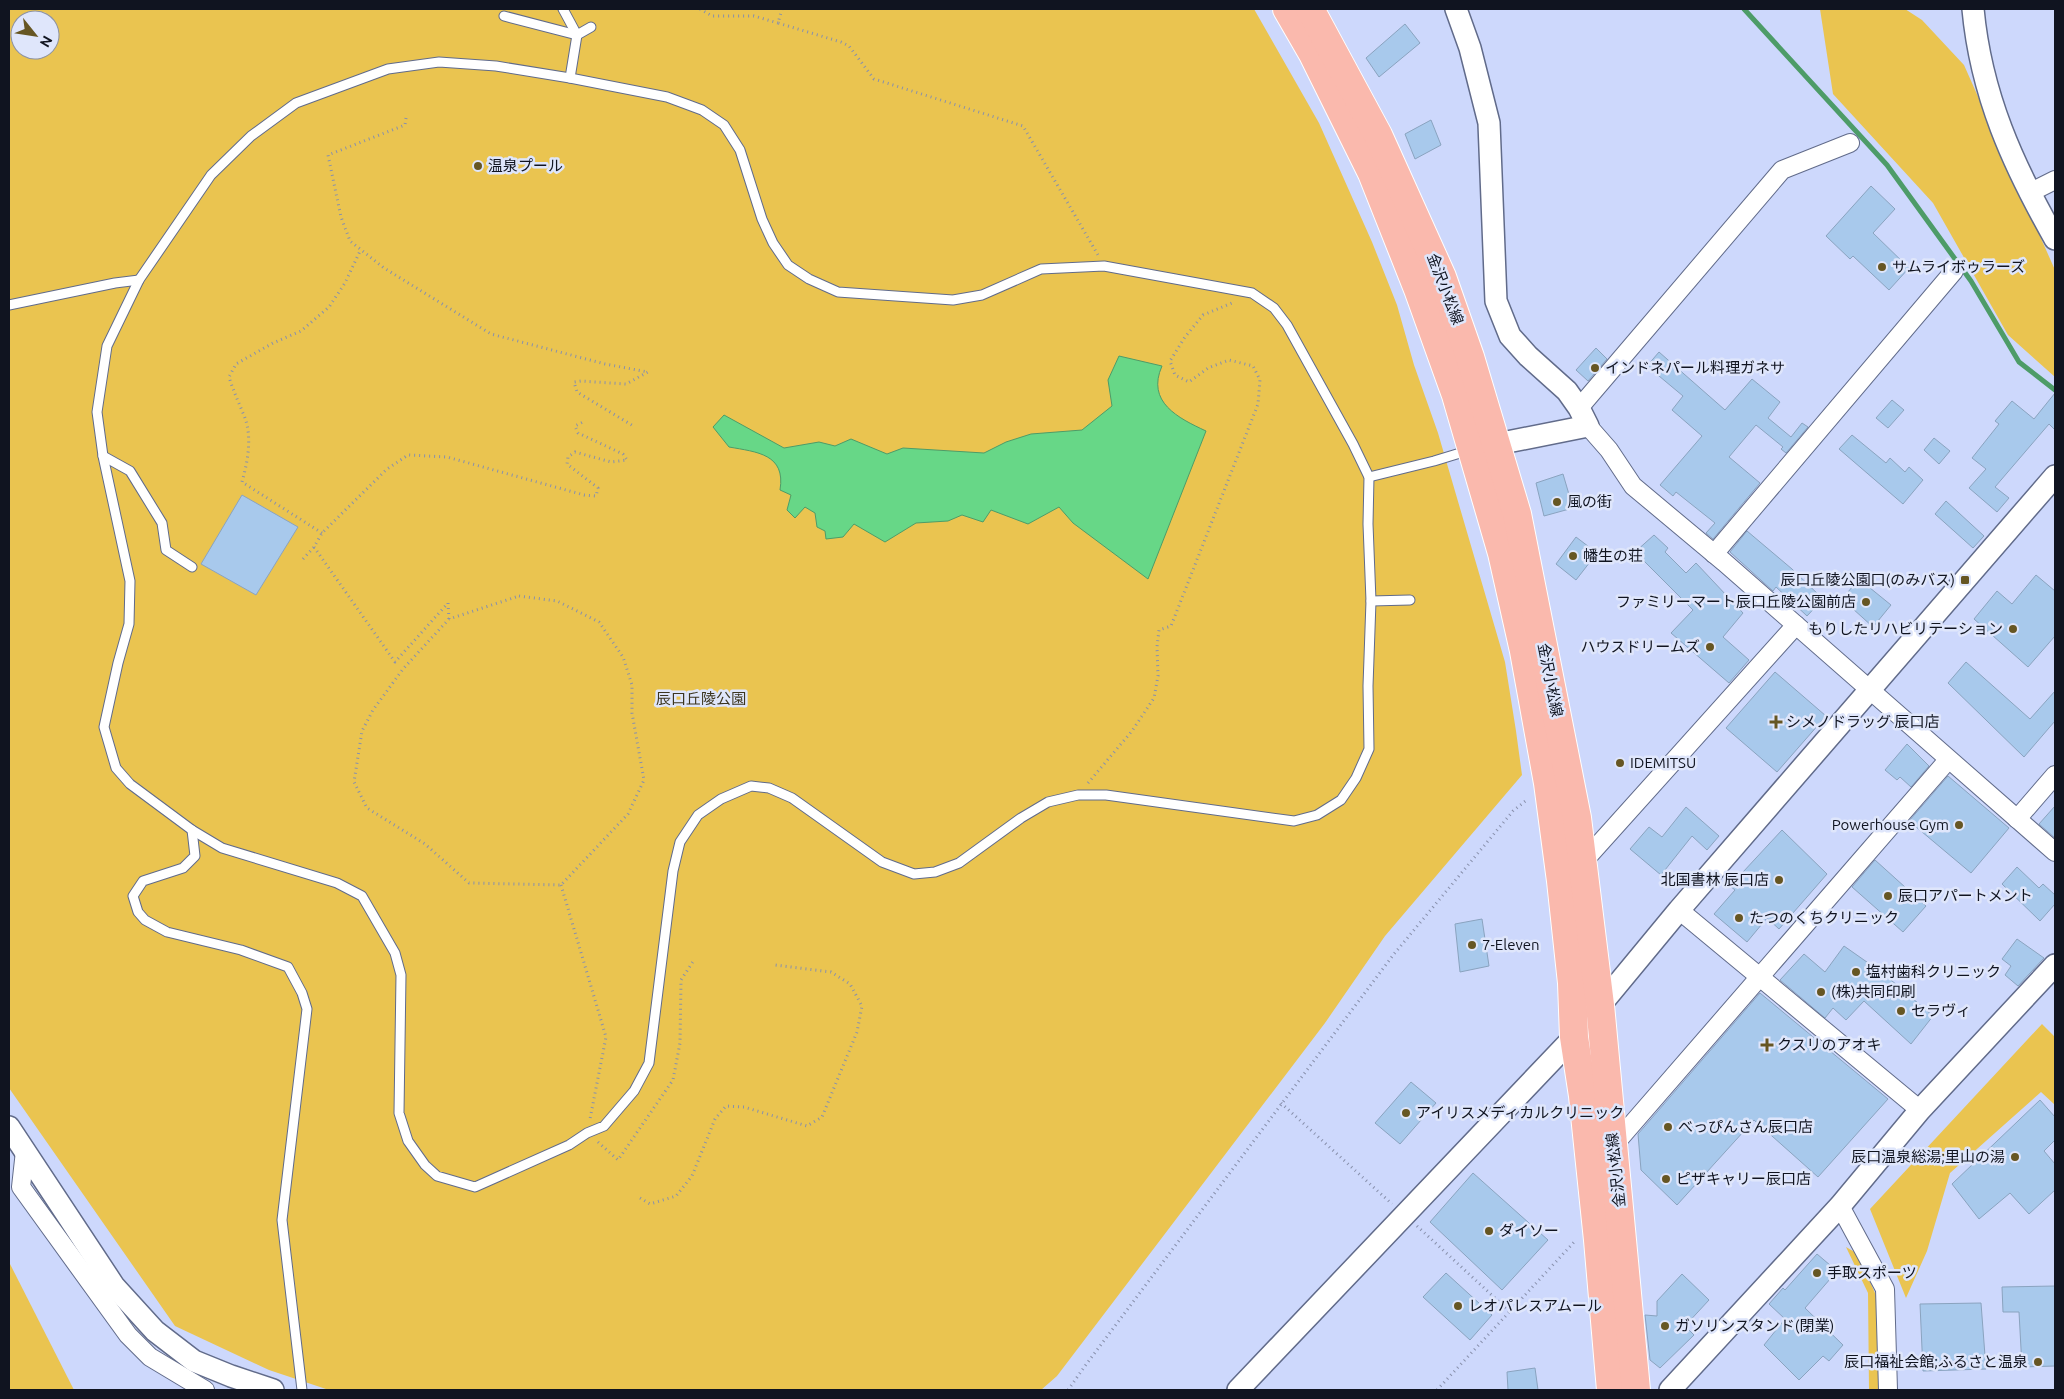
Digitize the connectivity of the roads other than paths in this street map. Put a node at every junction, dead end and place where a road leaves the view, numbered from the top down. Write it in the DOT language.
graph roads {
  1 [pos="563,9"];
  2 [pos="1286,9"];
  3 [pos="1310,9"];
  4 [pos="1456,9"];
  5 [pos="1973,9"];
  6 [pos="504,16"];
  7 [pos="590,27"];
  8 [pos="577,35"];
  9 [pos="570,78"];
  10 [pos="1850,143"];
  11 [pos="2055,180"];
  12 [pos="2029,193"];
  13 [pos="2055,239"];
  14 [pos="1954,272"];
  15 [pos="139,280"];
  16 [pos="9,304"];
  17 [pos="1583,417"];
  18 [pos="1497,444"];
  19 [pos="1471,449"];
  20 [pos="103,456"];
  21 [pos="2055,476"];
  22 [pos="1369,477"];
  23 [pos="1714,554"];
  24 [pos="192,567"];
  25 [pos="1410,600"];
  26 [pos="1371,601"];
  27 [pos="1796,625"];
  28 [pos="1870,690"];
  29 [pos="1948,760"];
  30 [pos="2055,775"];
  31 [pos="2017,819"];
  32 [pos="192,830"];
  33 [pos="2055,852"];
  34 [pos="1583,862"];
  35 [pos="1679,910"];
  36 [pos="2055,965"];
  37 [pos="1762,976"];
  38 [pos="1600,1005"];
  39 [pos="1574,1037"];
  40 [pos="1920,1110"];
  41 [pos="9,1127"];
  42 [pos="1614,1146"];
  43 [pos="25,1151"];
  44 [pos="1840,1206"];
  45 [pos="205,1390"];
  46 [pos="273,1390"];
  47 [pos="302,1390"];
  48 [pos="1238,1390"];
  49 [pos="1610,1390"];
  50 [pos="1636,1390"];
  51 [pos="1670,1390"];
  52 [pos="1888,1390"];
  1 -- 8 [label="lane"];
  2 -- 19 [label="main road, 金沢小松線"];
  3 -- 18 [label="main road, 金沢小松線"];
  4 -- 17 [label="street"];
  5 -- 12 [label="street"];
  6 -- 8 [label="lane"];
  7 -- 8 [label="lane"];
  8 -- 9 [label="lane"];
  9 -- 15 [label="lane"];
  9 -- 22 [label="lane"];
  10 -- 17 [label="street"];
  11 -- 12 [label="street"];
  12 -- 13 [label="street"];
  14 -- 23 [label="street"];
  15 -- 16 [label="lane"];
  15 -- 20 [label="lane"];
  17 -- 18 [label="street"];
  17 -- 23 [label="street"];
  18 -- 19 [label="street"];
  18 -- 34 [label="main road, 金沢小松線"];
  19 -- 22 [label="lane"];
  19 -- 39 [label="main road, 金沢小松線"];
  20 -- 24 [label="lane"];
  20 -- 32 [label="lane"];
  21 -- 28 [label="street"];
  22 -- 26 [label="lane"];
  23 -- 27 [label="street"];
  25 -- 26 [label="lane"];
  26 -- 32 [label="lane"];
  27 -- 28 [label="street"];
  27 -- 34 [label="street"];
  28 -- 29 [label="street"];
  28 -- 35 [label="street"];
  29 -- 31 [label="street"];
  29 -- 37 [label="street"];
  30 -- 31 [label="street"];
  31 -- 33 [label="street"];
  32 -- 47 [label="lane"];
  34 -- 38 [label="main road, 金沢小松線"];
  35 -- 37 [label="street"];
  35 -- 38 [label="street"];
  36 -- 40 [label="street"];
  37 -- 40 [label="street"];
  37 -- 42 [label="street"];
  38 -- 39 [label="street"];
  38 -- 42 [label="main road, 金沢小松線"];
  39 -- 48 [label="street"];
  39 -- 49 [label="main road, 金沢小松線"];
  40 -- 44 [label="street"];
  41 -- 43 [label="street"];
  42 -- 50 [label="main road, 金沢小松線"];
  43 -- 45 [label="street"];
  43 -- 46 [label="street"];
  44 -- 51 [label="street"];
  44 -- 52 [label="street"];
}
